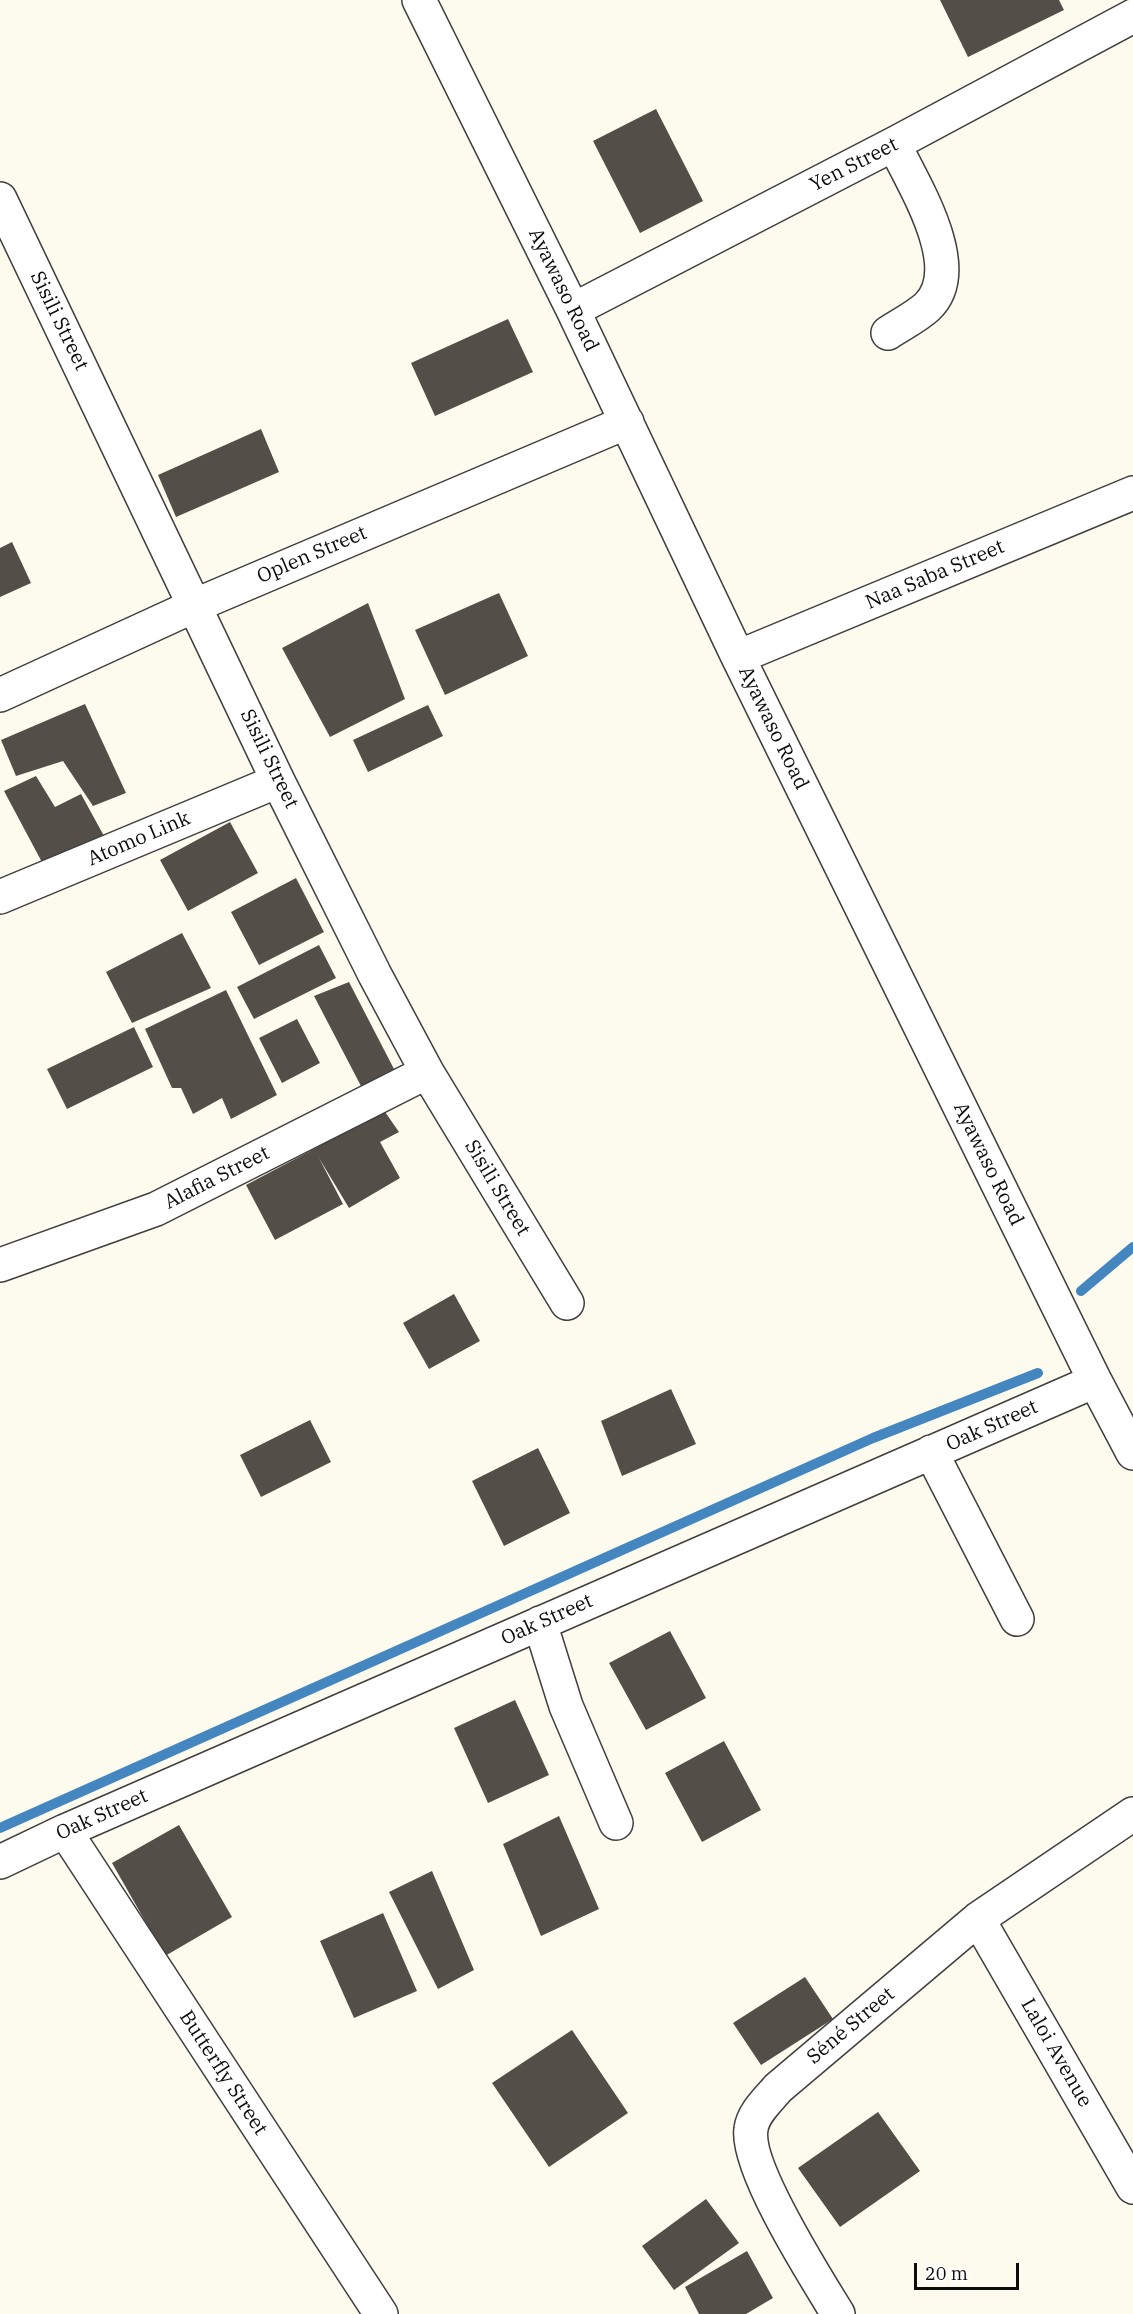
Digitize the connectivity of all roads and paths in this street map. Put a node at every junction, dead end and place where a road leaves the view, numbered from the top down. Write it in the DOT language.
graph roads {
  1 [pos="419,0"];
  2 [pos="1133,16"];
  3 [pos="894,144"];
  4 [pos="0,199"];
  5 [pos="573,310"];
  6 [pos="888,333"];
  7 [pos="627,422"];
  8 [pos="1133,494"];
  9 [pos="196,605"];
  10 [pos="738,657"];
  11 [pos="0,695"];
  12 [pos="278,780"];
  13 [pos="0,897"];
  14 [pos="427,1072"];
  15 [pos="0,1265"];
  16 [pos="567,1303"];
  17 [pos="1095,1381"];
  18 [pos="931,1452"];
  19 [pos="1133,1454"];
  20 [pos="1017,1619"];
  21 [pos="540,1623"];
  22 [pos="1133,1814"];
  23 [pos="616,1822"];
  24 [pos="65,1831"];
  25 [pos="0,1862"];
  26 [pos="978,1919"];
  27 [pos="1133,2187"];
  28 [pos="381,2314"];
  29 [pos="838,2314"];
  1 -- 5 [label="street, Ayawaso Road"];
  2 -- 3 [label="street, Yen Street"];
  3 -- 5 [label="street, Yen Street"];
  3 -- 6 [label="street"];
  4 -- 9 [label="street, Sisili Street"];
  5 -- 7 [label="street, Ayawaso Road"];
  7 -- 9 [label="street, Oplen Street"];
  7 -- 10 [label="street, Ayawaso Road"];
  8 -- 10 [label="street, Naa Saba Street"];
  9 -- 11 [label="street, Oplen Street"];
  9 -- 12 [label="street, Sisili Street"];
  10 -- 17 [label="street, Ayawaso Road"];
  12 -- 13 [label="street, Atomo Link"];
  12 -- 14 [label="street, Sisili Street"];
  14 -- 15 [label="street, Alafia Street"];
  14 -- 16 [label="street, Sisili Street"];
  17 -- 18 [label="street, Oak Street"];
  17 -- 19 [label="street, Ayawaso Road"];
  18 -- 20 [label="street"];
  18 -- 21 [label="street, Oak Street"];
  21 -- 23 [label="street"];
  21 -- 24 [label="street, Oak Street"];
  22 -- 26 [label="street, Séné Street"];
  24 -- 25 [label="street, Oak Street"];
  24 -- 28 [label="street, Butterfly Street"];
  26 -- 27 [label="street, Laloi Avenue"];
  26 -- 29 [label="street, Séné Street"];
}
